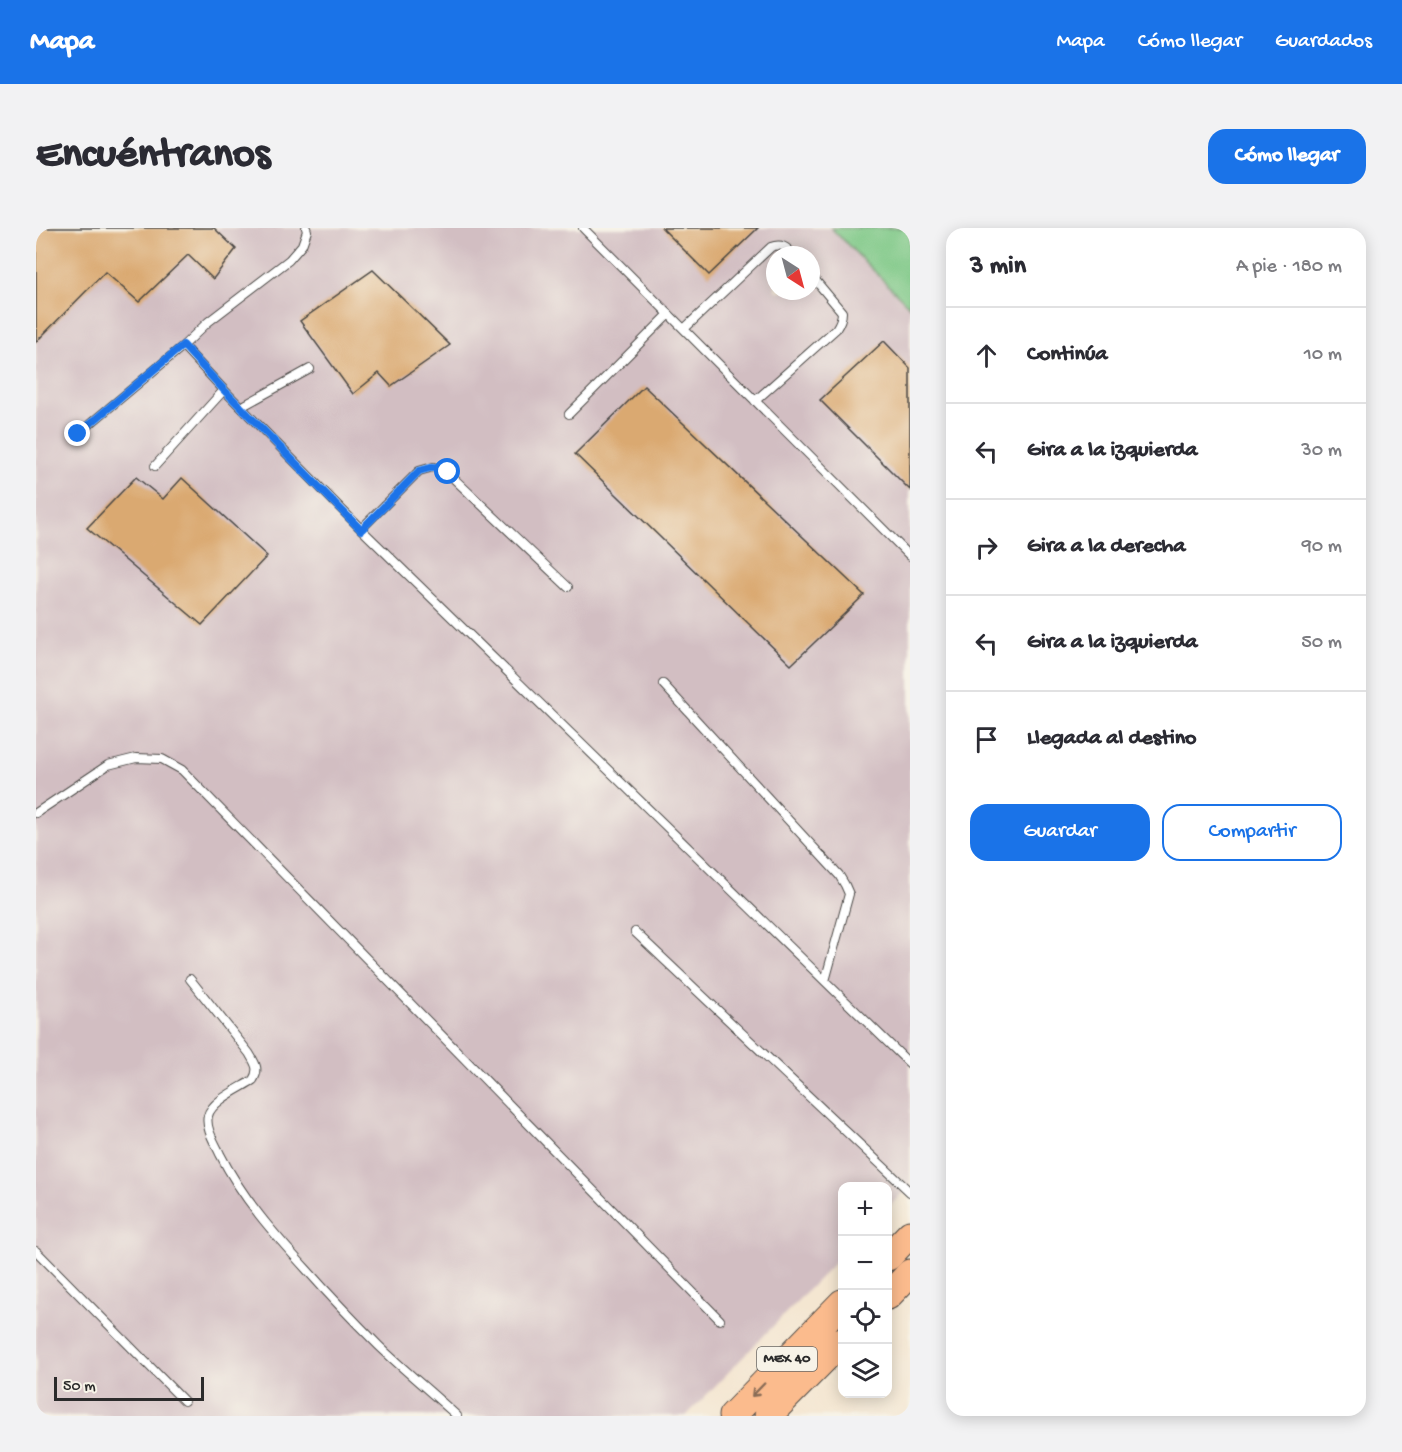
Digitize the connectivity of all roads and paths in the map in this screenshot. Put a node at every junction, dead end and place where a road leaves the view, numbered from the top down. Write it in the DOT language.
graph roads {
  1 [pos="306,228"];
  2 [pos="583,228"];
  3 [pos="766,253"];
  4 [pos="820,286"];
  5 [pos="669,314"];
  6 [pos="684,329"];
  7 [pos="183,345"];
  8 [pos="310,369"];
  9 [pos="224,390"];
  10 [pos="755,401"];
  11 [pos="241,407"];
  12 [pos="569,414"];
  13 [pos="78,434"];
  14 [pos="155,466"];
  15 [pos="361,530"];
  16 [pos="910,556"];
  17 [pos="568,587"];
  18 [pos="663,684"];
  19 [pos="36,813"];
  20 [pos="635,932"];
  21 [pos="190,979"];
  22 [pos="825,981"];
  23 [pos="910,1064"];
  24 [pos="910,1192"];
  25 [pos="910,1234"];
  26 [pos="36,1251"];
  27 [pos="892,1253"];
  28 [pos="910,1273"];
  29 [pos="892,1292"];
  30 [pos="838,1308"];
  31 [pos="720,1320"];
  32 [pos="840,1344"];
  33 [pos="184,1401"];
  34 [pos="457,1416"];
  35 [pos="732,1416"];
  36 [pos="768,1416"];
  1 -- 7 [label="lane"];
  2 -- 5 [label="lane"];
  3 -- 6 [label="lane"];
  4 -- 10 [label="lane"];
  5 -- 6 [label="lane"];
  5 -- 12 [label="lane"];
  6 -- 10 [label="lane"];
  7 -- 9 [label="lane"];
  7 -- 13 [label="lane"];
  8 -- 11 [label="lane"];
  9 -- 11 [label="lane"];
  9 -- 14 [label="lane"];
  10 -- 16 [label="lane"];
  11 -- 15 [label="lane"];
  15 -- 17 [label="lane"];
  15 -- 22 [label="lane"];
  18 -- 22 [label="lane"];
  19 -- 31 [label="lane"];
  20 -- 24 [label="lane"];
  21 -- 34 [label="lane"];
  22 -- 23 [label="lane"];
  25 -- 27 [label="highway"];
  26 -- 33 [label="lane"];
  28 -- 29 [label="highway"];
  30 -- 35 [label="highway, MEX 40, one-way"];
  32 -- 36 [label="highway, MEX 40"];
}
